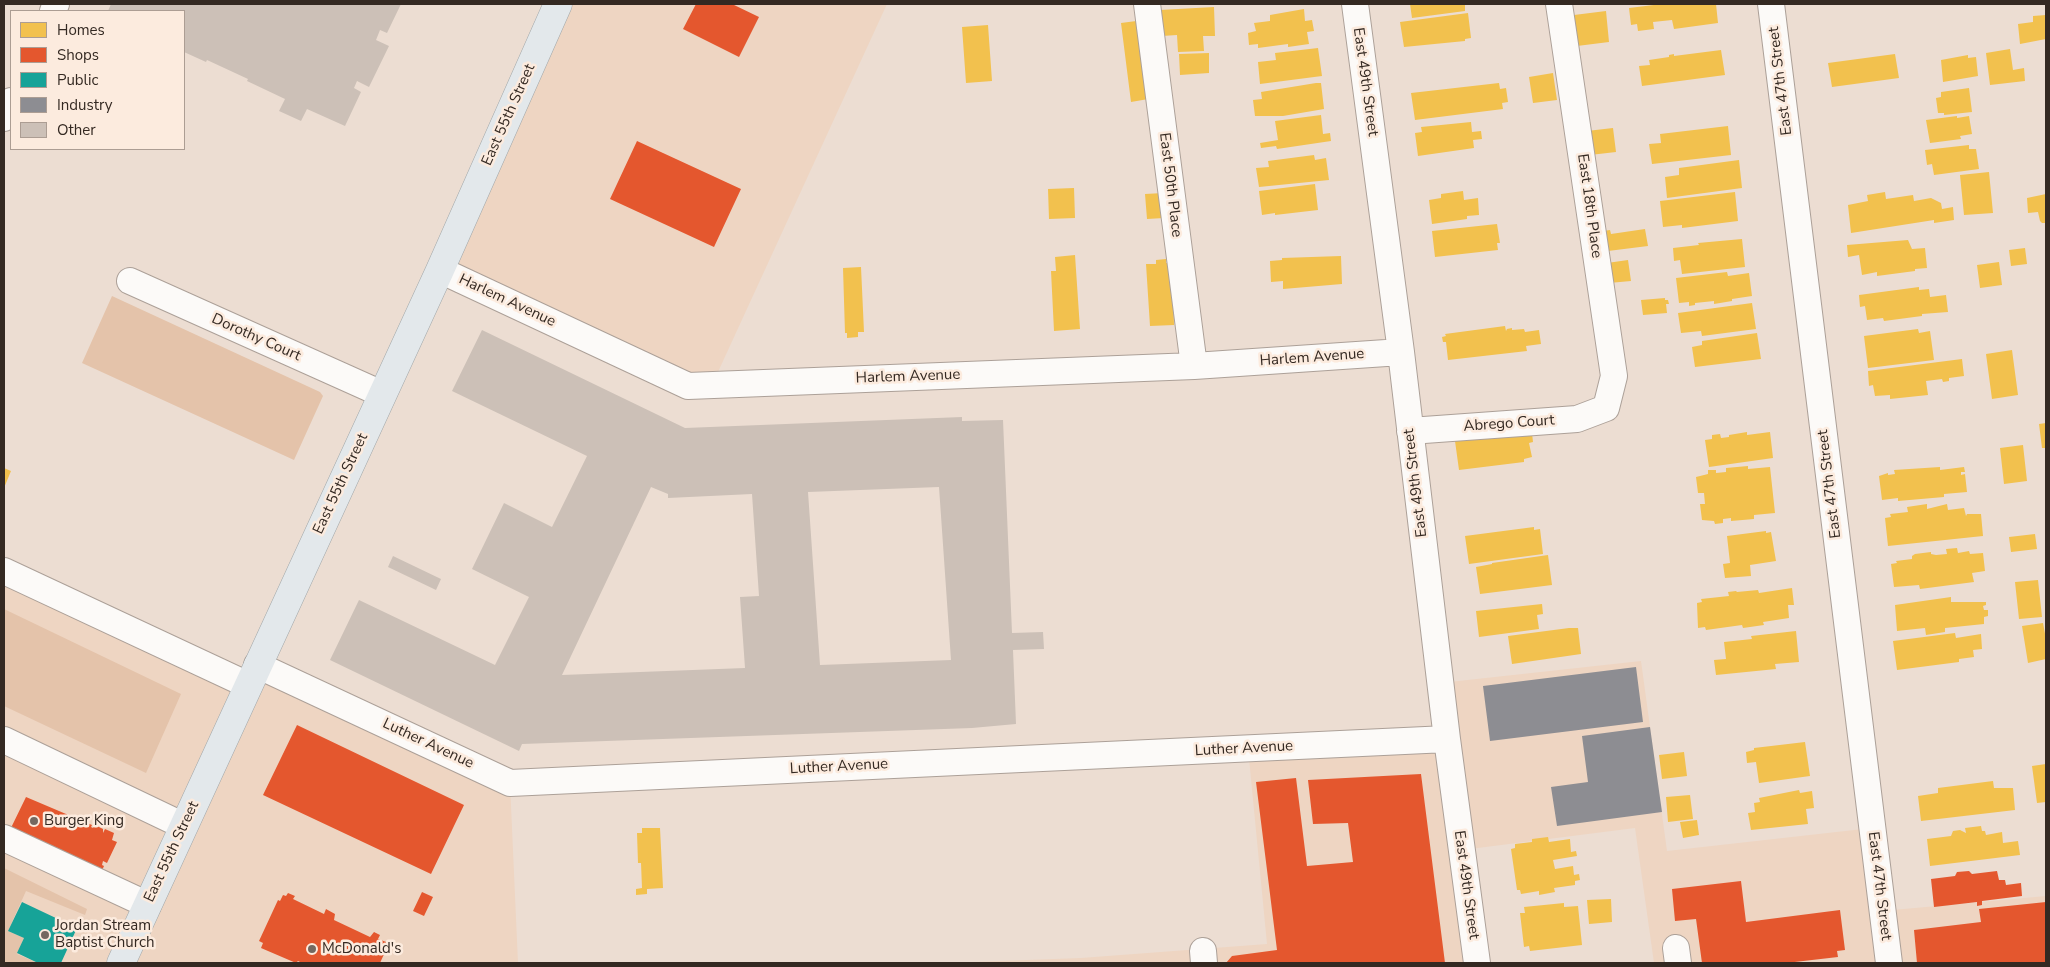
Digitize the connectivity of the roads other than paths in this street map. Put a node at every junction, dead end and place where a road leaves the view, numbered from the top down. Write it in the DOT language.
graph roads {
  1 [pos="558,4"];
  2 [pos="1147,4"];
  3 [pos="1355,4"];
  4 [pos="1559,4"];
  5 [pos="1771,4"];
  6 [pos="10,103"];
  7 [pos="4,118"];
  8 [pos="440,270"];
  9 [pos="130,281"];
  10 [pos="1401,352"];
  11 [pos="1194,366"];
  12 [pos="382,394"];
  13 [pos="1606,408"];
  14 [pos="1410,431"];
  15 [pos="4,571"];
  16 [pos="252,675"];
  17 [pos="1447,739"];
  18 [pos="4,740"];
  19 [pos="184,826"];
  20 [pos="4,838"];
  21 [pos="148,905"];
  22 [pos="121,963"];
  23 [pos="1477,963"];
  24 [pos="1888,963"];
  1 -- 8 [label="main road, East 55th Street"];
  2 -- 11 [label="street, East 50th Place"];
  3 -- 10 [label="street, East 49th Street"];
  4 -- 13 [label="street, East 18th Place"];
  5 -- 24 [label="street, East 47th Street"];
  6 -- 7 [label="street"];
  8 -- 11 [label="street, Harlem Avenue"];
  8 -- 12 [label="main road, East 55th Street"];
  9 -- 12 [label="street, Dorothy Court"];
  10 -- 11 [label="street, Harlem Avenue"];
  10 -- 14 [label="street, East 49th Street"];
  12 -- 16 [label="main road, East 55th Street"];
  13 -- 14 [label="street, Abrego Court"];
  14 -- 17 [label="street, East 49th Street"];
  15 -- 16 [label="street, Luther Avenue"];
  16 -- 17 [label="street, Luther Avenue"];
  16 -- 19 [label="main road, East 55th Street"];
  17 -- 23 [label="street, East 49th Street"];
  18 -- 19 [label="street"];
  19 -- 21 [label="main road, East 55th Street"];
  20 -- 21 [label="street"];
  21 -- 22 [label="main road, East 55th Street"];
}
